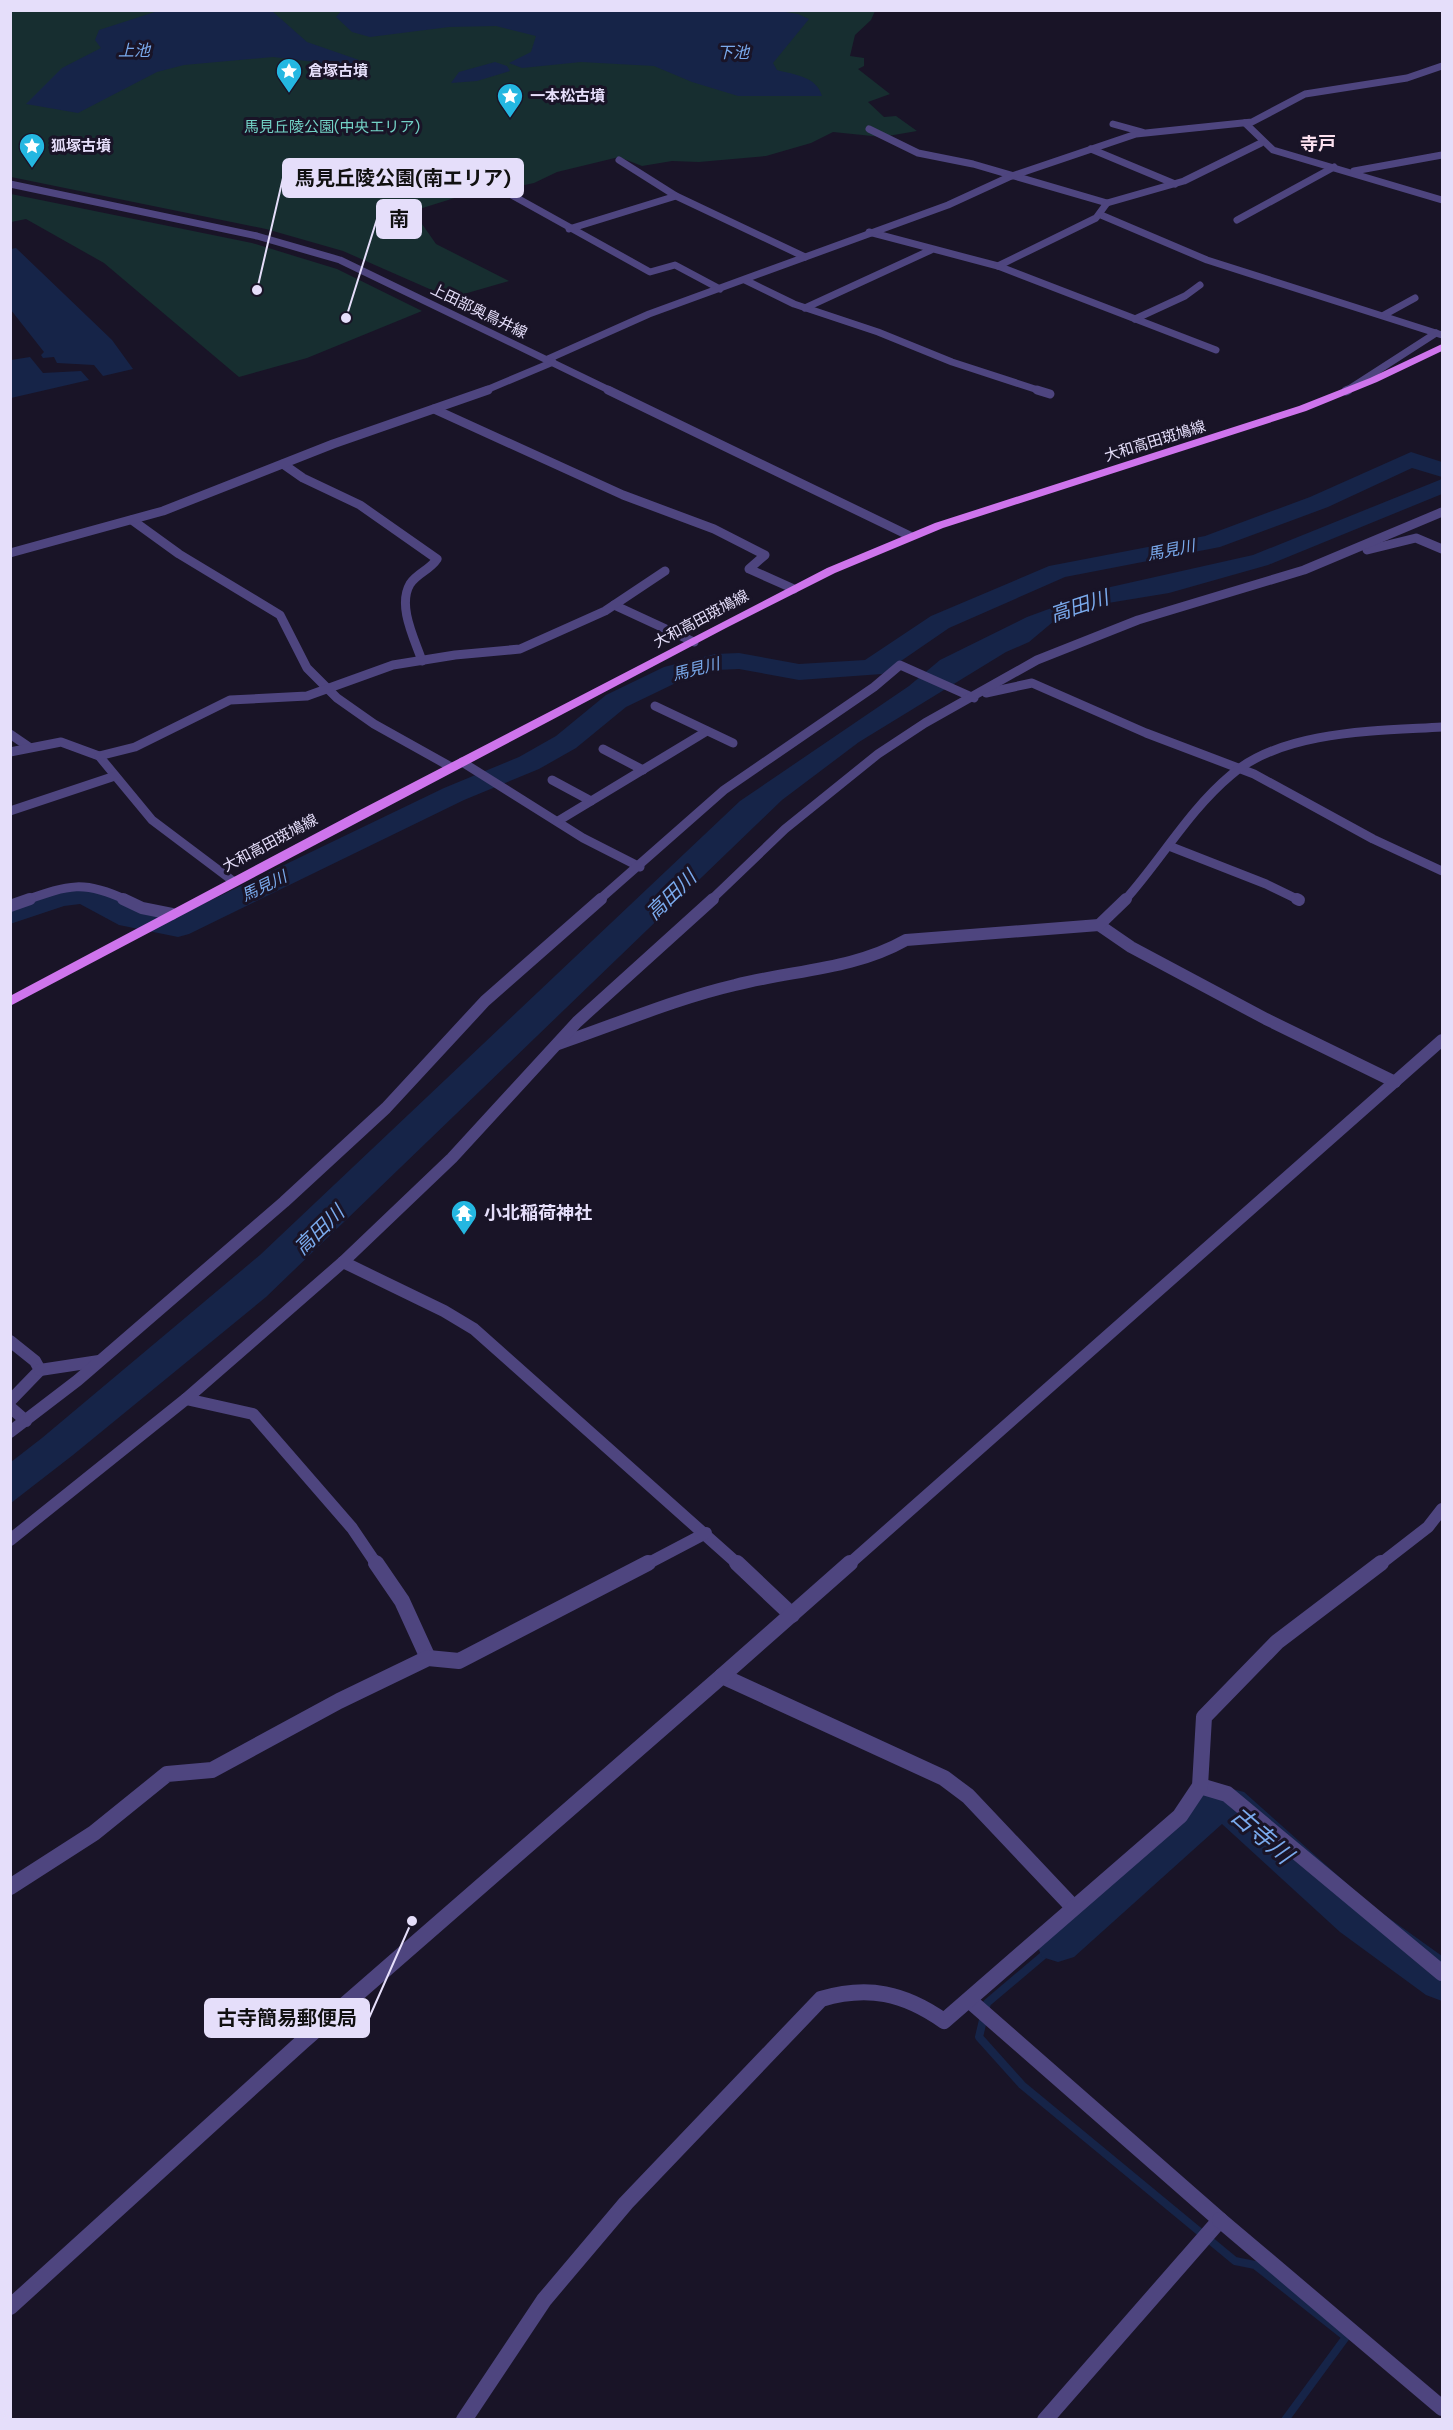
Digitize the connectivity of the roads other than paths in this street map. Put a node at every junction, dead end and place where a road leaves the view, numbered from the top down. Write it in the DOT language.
graph roads {
  1 [pos="1443,66"];
  2 [pos="1245,123"];
  3 [pos="1113,124"];
  4 [pos="869,129"];
  5 [pos="1143,133"];
  6 [pos="1261,143"];
  7 [pos="1091,149"];
  8 [pos="1443,155"];
  9 [pos="619,160"];
  10 [pos="1334,167"];
  11 [pos="1350,172"];
  12 [pos="1009,177"];
  13 [pos="10,184"];
  14 [pos="1175,184"];
  15 [pos="507,193"];
  16 [pos="676,196"];
  17 [pos="1442,200"];
  18 [pos="1107,203"];
  19 [pos="1101,215"];
  20 [pos="1237,220"];
  21 [pos="569,229"];
  22 [pos="869,232"];
  23 [pos="931,250"];
  24 [pos="805,257"];
  25 [pos="998,266"];
  26 [pos="745,280"];
  27 [pos="1200,285"];
  28 [pos="720,289"];
  29 [pos="1415,298"];
  30 [pos="805,308"];
  31 [pos="1384,315"];
  32 [pos="1136,319"];
  33 [pos="1441,334"];
  34 [pos="1443,347"];
  35 [pos="1216,350"];
  36 [pos="550,360"];
  37 [pos="1050,394"];
  38 [pos="1337,396"];
  39 [pos="434,409"];
  40 [pos="283,464"];
  41 [pos="1442,513"];
  42 [pos="132,520"];
  43 [pos="910,536"];
  44 [pos="1416,538"];
  45 [pos="1443,549"];
  46 [pos="1348,552"];
  47 [pos="10,553"];
  48 [pos="665,571"];
  49 [pos="794,589"];
  50 [pos="615,605"];
  51 [pos="694,642"];
  52 [pos="422,661"];
  53 [pos="328,688"];
  54 [pos="973,695"];
  55 [pos="655,706"];
  56 [pos="1443,727"];
  57 [pos="707,731"];
  58 [pos="10,734"];
  59 [pos="733,743"];
  60 [pos="29,747"];
  61 [pos="603,749"];
  62 [pos="10,752"];
  63 [pos="99,756"];
  64 [pos="457,764"];
  65 [pos="1239,768"];
  66 [pos="643,770"];
  67 [pos="115,776"];
  68 [pos="552,780"];
  69 [pos="591,801"];
  70 [pos="10,811"];
  71 [pos="558,821"];
  72 [pos="1168,846"];
  73 [pos="640,867"];
  74 [pos="1443,871"];
  75 [pos="233,881"];
  76 [pos="1299,900"];
  77 [pos="10,906"];
  78 [pos="170,915"];
  79 [pos="1099,925"];
  80 [pos="10,1002"];
  81 [pos="1443,1040"];
  82 [pos="554,1045"];
  83 [pos="1395,1082"];
  84 [pos="343,1262"];
  85 [pos="10,1341"];
  86 [pos="100,1361"];
  87 [pos="40,1370"];
  88 [pos="186,1399"];
  89 [pos="10,1401"];
  90 [pos="10,1407"];
  91 [pos="26,1421"];
  92 [pos="10,1432"];
  93 [pos="1443,1509"];
  94 [pos="706,1533"];
  95 [pos="10,1540"];
  96 [pos="792,1615"];
  97 [pos="428,1658"];
  98 [pos="722,1676"];
  99 [pos="1200,1786"];
  100 [pos="10,1887"];
  101 [pos="1073,1907"];
  102 [pos="1443,1973"];
  103 [pos="969,2000"];
  104 [pos="1220,2220"];
  105 [pos="10,2307"];
  106 [pos="1443,2408"];
  107 [pos="464,2420"];
  108 [pos="1045,2420"];
  1 -- 2 [label="street"];
  2 -- 5 [label="street"];
  2 -- 6 [label="street"];
  3 -- 5 [label="street"];
  4 -- 12 [label="street"];
  5 -- 7 [label="street"];
  6 -- 10 [label="street"];
  6 -- 14 [label="street"];
  7 -- 12 [label="street"];
  7 -- 14 [label="street"];
  8 -- 11 [label="street"];
  9 -- 16 [label="street"];
  10 -- 11 [label="street"];
  10 -- 20 [label="street"];
  11 -- 17 [label="street"];
  12 -- 18 [label="street"];
  12 -- 22 [label="street"];
  13 -- 36 [label="street, 上田部奥鳥井線"];
  14 -- 18 [label="street"];
  15 -- 21 [label="street"];
  16 -- 21 [label="street"];
  16 -- 24 [label="street"];
  18 -- 19 [label="street"];
  19 -- 25 [label="street"];
  19 -- 31 [label="street"];
  21 -- 28 [label="street"];
  22 -- 23 [label="street"];
  22 -- 24 [label="street"];
  23 -- 25 [label="street"];
  23 -- 30 [label="street"];
  24 -- 26 [label="street"];
  25 -- 32 [label="street"];
  26 -- 28 [label="street"];
  26 -- 30 [label="street"];
  27 -- 32 [label="street"];
  28 -- 36 [label="street"];
  29 -- 31 [label="street"];
  30 -- 37 [label="street"];
  31 -- 33 [label="street"];
  32 -- 35 [label="street"];
  33 -- 38 [label="street"];
  34 -- 38 [label="main road, 大和高田斑鳩線"];
  36 -- 39 [label="street"];
  36 -- 43 [label="street, 上田部奥鳥井線"];
  38 -- 43 [label="main road, 大和高田斑鳩線"];
  39 -- 40 [label="street"];
  39 -- 49 [label="street"];
  40 -- 42 [label="street"];
  40 -- 52 [label="street"];
  41 -- 44 [label="street"];
  41 -- 46 [label="street"];
  42 -- 47 [label="street"];
  42 -- 53 [label="street"];
  43 -- 49 [label="main road, 大和高田斑鳩線"];
  44 -- 45 [label="street"];
  44 -- 46 [label="street"];
  46 -- 54 [label="street"];
  48 -- 50 [label="street"];
  49 -- 51 [label="main road, 大和高田斑鳩線"];
  50 -- 51 [label="street"];
  50 -- 52 [label="street"];
  51 -- 64 [label="main road, 大和高田斑鳩線"];
  52 -- 53 [label="street"];
  53 -- 63 [label="street"];
  53 -- 64 [label="street"];
  54 -- 65 [label="street"];
  54 -- 73 [label="street"];
  54 -- 82 [label="street"];
  55 -- 57 [label="street"];
  56 -- 65 [label="street"];
  57 -- 59 [label="street"];
  57 -- 66 [label="street"];
  58 -- 60 [label="street"];
  60 -- 62 [label="street"];
  60 -- 63 [label="street"];
  61 -- 66 [label="street"];
  63 -- 67 [label="street"];
  64 -- 71 [label="street"];
  64 -- 75 [label="main road, 大和高田斑鳩線"];
  65 -- 72 [label="street"];
  65 -- 74 [label="street"];
  66 -- 69 [label="street"];
  67 -- 70 [label="street"];
  67 -- 75 [label="street"];
  68 -- 69 [label="street"];
  69 -- 71 [label="street"];
  71 -- 73 [label="street"];
  72 -- 76 [label="street"];
  72 -- 79 [label="street"];
  73 -- 86 [label="street"];
  75 -- 78 [label="main road, 大和高田斑鳩線"];
  77 -- 78 [label="street"];
  78 -- 80 [label="main road, 大和高田斑鳩線"];
  79 -- 82 [label="street"];
  79 -- 83 [label="street"];
  81 -- 83 [label="street"];
  82 -- 84 [label="street"];
  83 -- 96 [label="street"];
  84 -- 88 [label="street"];
  84 -- 94 [label="street"];
  85 -- 87 [label="street"];
  86 -- 87 [label="street"];
  86 -- 91 [label="street"];
  87 -- 89 [label="street"];
  88 -- 95 [label="street"];
  88 -- 97 [label="street"];
  90 -- 91 [label="street"];
  91 -- 92 [label="street"];
  93 -- 99 [label="street"];
  94 -- 96 [label="street"];
  94 -- 97 [label="street"];
  96 -- 98 [label="street"];
  97 -- 100 [label="street"];
  98 -- 101 [label="street"];
  98 -- 105 [label="street"];
  99 -- 101 [label="street"];
  99 -- 102 [label="street"];
  101 -- 103 [label="street"];
  103 -- 104 [label="street"];
  103 -- 107 [label="street"];
  104 -- 106 [label="street"];
  104 -- 108 [label="street"];
}
